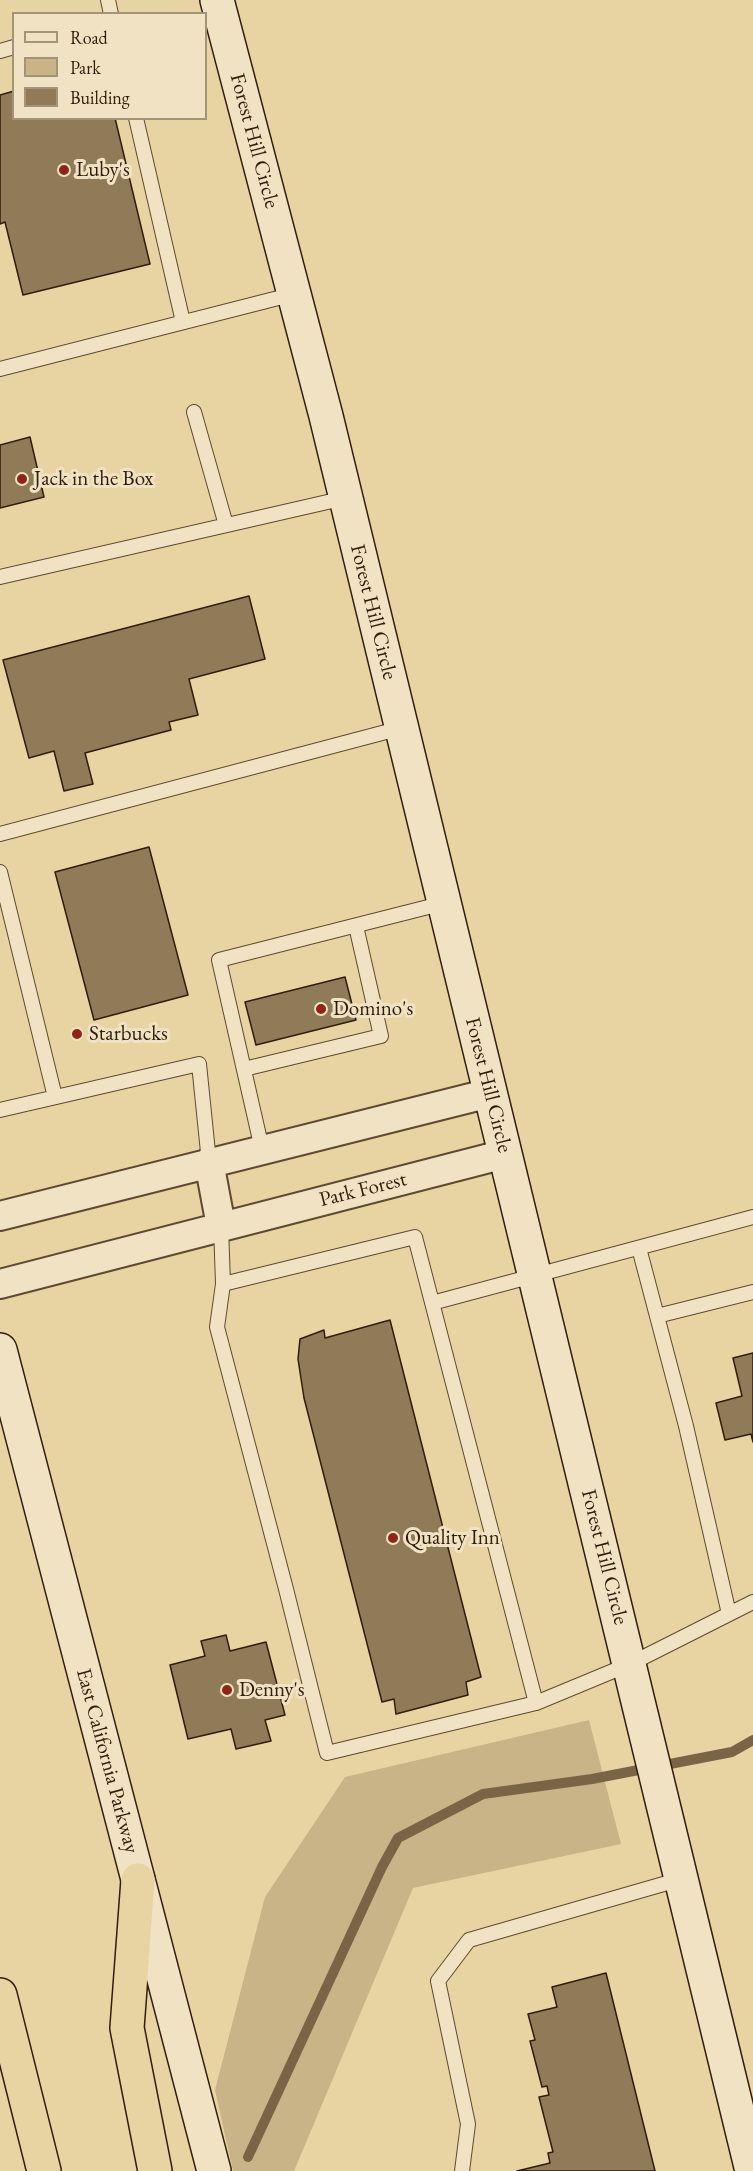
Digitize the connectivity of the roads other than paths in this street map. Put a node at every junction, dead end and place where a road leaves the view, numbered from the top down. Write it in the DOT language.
graph roads {
  1 [pos="217,0"];
  2 [pos="136,120"];
  3 [pos="294,294"];
  4 [pos="183,322"];
  5 [pos="0,369"];
  6 [pos="194,412"];
  7 [pos="345,498"];
  8 [pos="226,525"];
  9 [pos="0,577"];
  10 [pos="401,728"];
  11 [pos="0,834"];
  12 [pos="0,872"];
  13 [pos="444,903"];
  14 [pos="356,926"];
  15 [pos="244,1069"];
  16 [pos="490,1093"];
  17 [pos="55,1097"];
  18 [pos="0,1110"];
  19 [pos="262,1149"];
  20 [pos="505,1154"];
  21 [pos="209,1162"];
  22 [pos="0,1216"];
  23 [pos="753,1217"];
  24 [pos="221,1226"];
  25 [pos="639,1248"];
  26 [pos="535,1276"];
  27 [pos="0,1284"];
  28 [pos="223,1284"];
  29 [pos="753,1292"];
  30 [pos="432,1303"];
  31 [pos="657,1317"];
  32 [pos="0,1350"];
  33 [pos="753,1602"];
  34 [pos="729,1614"];
  35 [pos="630,1664"];
  36 [pos="536,1703"];
  37 [pos="681,1879"];
  38 [pos="138,1880"];
  39 [pos="0,1995"];
  40 [pos="44,2171"];
  41 [pos="155,2171"];
  42 [pos="214,2171"];
  43 [pos="462,2171"];
  44 [pos="752,2171"];
  1 -- 3 [label="street, Forest Hill Circle"];
  2 -- 4 [label="lane"];
  3 -- 4 [label="lane"];
  3 -- 7 [label="street, Forest Hill Circle"];
  4 -- 5 [label="lane"];
  6 -- 8 [label="lane"];
  7 -- 8 [label="lane"];
  7 -- 10 [label="street, Forest Hill Circle"];
  8 -- 9 [label="lane"];
  10 -- 11 [label="lane"];
  10 -- 13 [label="street, Forest Hill Circle"];
  12 -- 17 [label="lane"];
  13 -- 14 [label="lane"];
  13 -- 16 [label="street, Forest Hill Circle"];
  14 -- 15 [label="lane"];
  14 -- 15 [label="lane"];
  15 -- 19 [label="lane"];
  16 -- 19 [label="street"];
  16 -- 20 [label="street, Forest Hill Circle"];
  17 -- 18 [label="lane"];
  17 -- 21 [label="lane"];
  19 -- 21 [label="street"];
  20 -- 24 [label="street, Park Forest"];
  20 -- 26 [label="street, Forest Hill Circle"];
  21 -- 22 [label="street"];
  21 -- 24 [label="street"];
  23 -- 25 [label="lane"];
  24 -- 27 [label="street, Park Forest"];
  24 -- 28 [label="lane"];
  25 -- 26 [label="lane"];
  25 -- 31 [label="lane"];
  26 -- 30 [label="lane"];
  26 -- 35 [label="street, Forest Hill Circle"];
  28 -- 30 [label="lane"];
  28 -- 36 [label="lane"];
  29 -- 31 [label="lane"];
  30 -- 36 [label="lane"];
  31 -- 34 [label="lane"];
  32 -- 38 [label="street, East California Parkway"];
  33 -- 34 [label="lane"];
  34 -- 35 [label="lane"];
  35 -- 36 [label="lane"];
  35 -- 37 [label="street, Forest Hill Circle"];
  37 -- 43 [label="lane"];
  37 -- 44 [label="street, Forest Hill Circle"];
  38 -- 41 [label="highway"];
  38 -- 42 [label="street, East California Parkway"];
  39 -- 40 [label="highway"];
}
